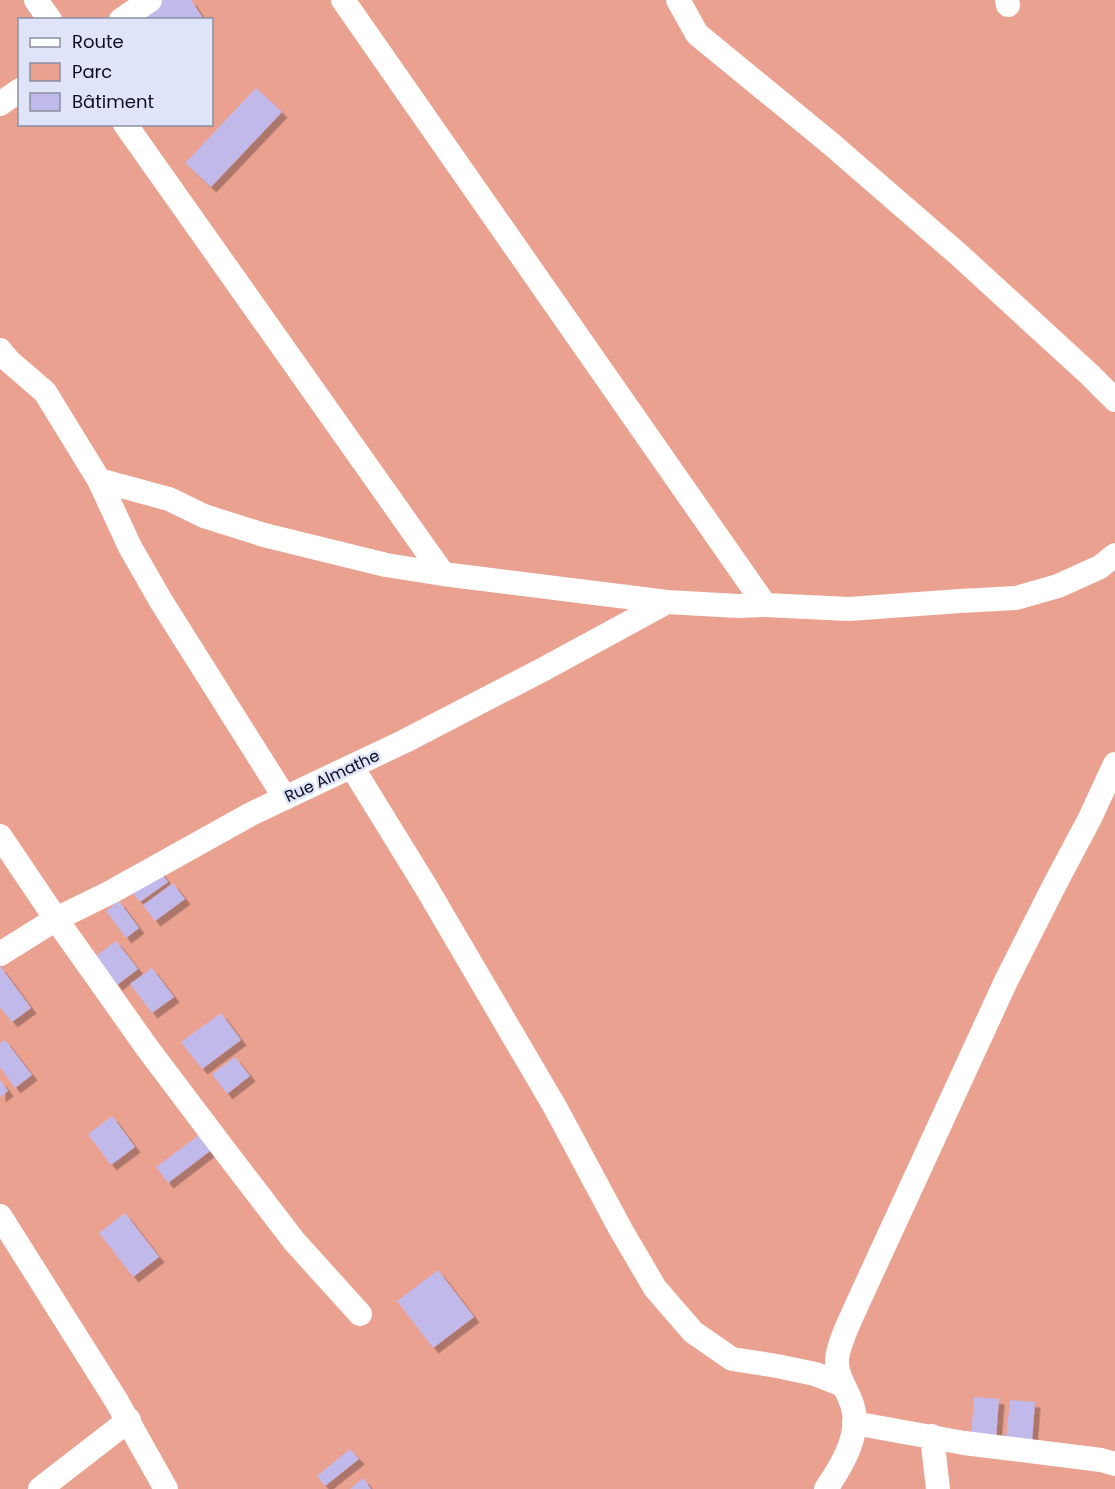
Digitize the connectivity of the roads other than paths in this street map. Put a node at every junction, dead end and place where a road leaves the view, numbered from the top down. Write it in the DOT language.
graph roads {
  1 [pos="36,0"];
  2 [pos="150,0"];
  3 [pos="343,0"];
  4 [pos="678,0"];
  5 [pos="49,18"];
  6 [pos="124,18"];
  7 [pos="18,91"];
  8 [pos="0,104"];
  9 [pos="126,126"];
  10 [pos="0,350"];
  11 [pos="1115,400"];
  12 [pos="99,480"];
  13 [pos="1115,555"];
  14 [pos="443,574"];
  15 [pos="667,602"];
  16 [pos="765,605"];
  17 [pos="1115,764"];
  18 [pos="352,767"];
  19 [pos="285,798"];
  20 [pos="0,836"];
  21 [pos="56,919"];
  22 [pos="0,954"];
  23 [pos="0,1216"];
  24 [pos="360,1314"];
  25 [pos="843,1385"];
  26 [pos="129,1420"];
  27 [pos="854,1423"];
  28 [pos="932,1436"];
  29 [pos="1115,1464"];
  30 [pos="40,1489"];
  31 [pos="166,1489"];
  32 [pos="826,1489"];
  33 [pos="938,1489"];
  1 -- 5 [label="street"];
  2 -- 6 [label="street"];
  3 -- 16 [label="street"];
  4 -- 11 [label="street"];
  7 -- 8 [label="street"];
  9 -- 14 [label="street"];
  10 -- 12 [label="street"];
  12 -- 14 [label="street"];
  12 -- 19 [label="street"];
  13 -- 16 [label="street"];
  14 -- 15 [label="street"];
  15 -- 16 [label="street"];
  15 -- 18 [label="street, Rue Almathe"];
  17 -- 25 [label="street"];
  18 -- 19 [label="street, Rue Almathe"];
  18 -- 25 [label="street"];
  19 -- 21 [label="street, Rue Almathe"];
  20 -- 21 [label="street"];
  21 -- 22 [label="street, Rue Almathe"];
  21 -- 24 [label="street"];
  23 -- 26 [label="street"];
  25 -- 27 [label="street"];
  26 -- 30 [label="street"];
  26 -- 31 [label="street"];
  27 -- 28 [label="street"];
  27 -- 32 [label="street"];
  28 -- 29 [label="street"];
  28 -- 33 [label="street"];
}
